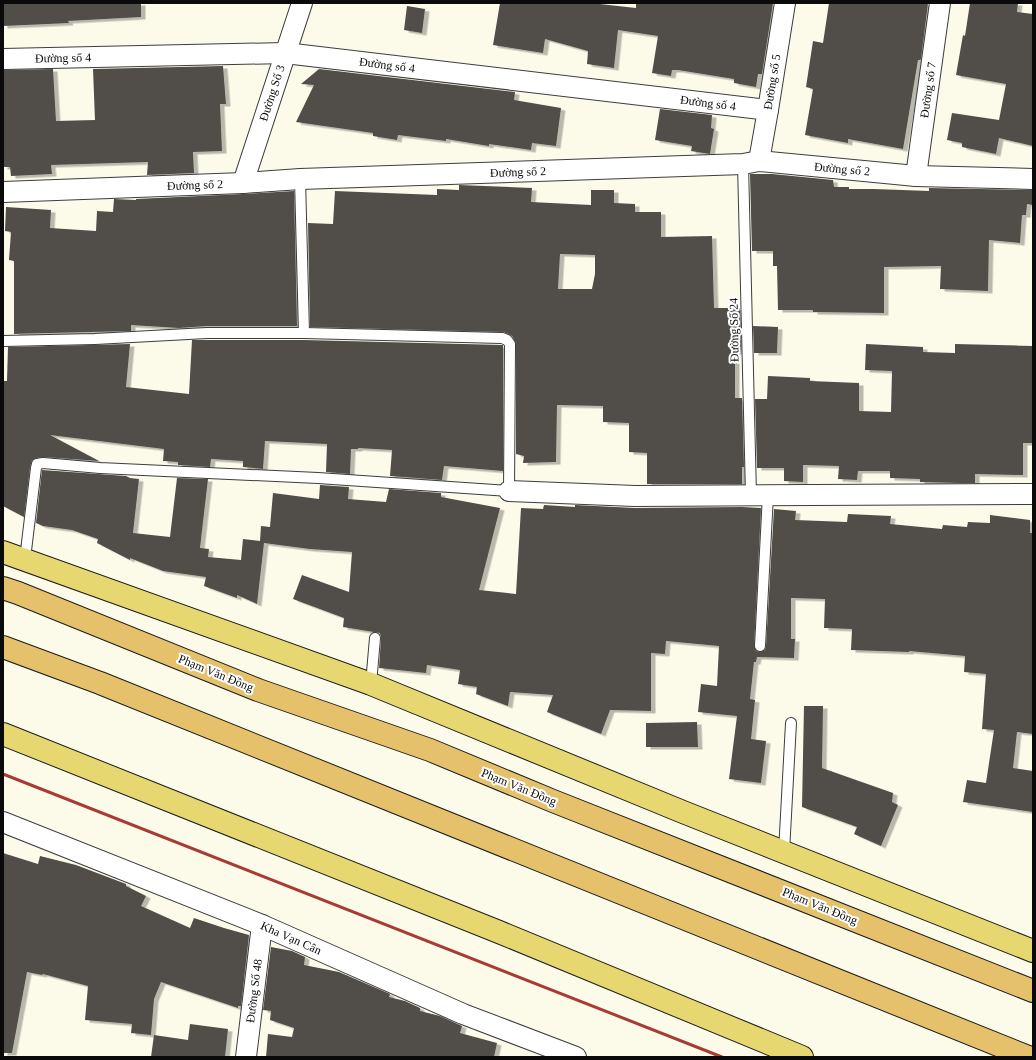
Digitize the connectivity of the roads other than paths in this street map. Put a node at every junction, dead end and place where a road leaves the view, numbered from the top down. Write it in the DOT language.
graph roads {
  1 [pos="302,3"];
  2 [pos="785,3"];
  3 [pos="940,3"];
  4 [pos="286,53"];
  5 [pos="3,59"];
  6 [pos="768,110"];
  7 [pos="751,163"];
  8 [pos="916,176"];
  9 [pos="300,179"];
  10 [pos="1033,179"];
  11 [pos="243,183"];
  12 [pos="3,192"];
  13 [pos="304,333"];
  14 [pos="3,341"];
  15 [pos="509,491"];
  16 [pos="1033,494"];
  17 [pos="760,495"];
  18 [pos="3,552"];
  19 [pos="25,559"];
  20 [pos="3,588"];
  21 [pos="375,638"];
  22 [pos="760,646"];
  23 [pos="3,648"];
  24 [pos="371,684"];
  25 [pos="791,723"];
  26 [pos="3,734"];
  27 [pos="3,822"];
  28 [pos="784,852"];
  29 [pos="262,925"];
  30 [pos="1033,951"];
  31 [pos="1033,991"];
  32 [pos="548,1052"];
  33 [pos="246,1057"];
  34 [pos="576,1057"];
  35 [pos="802,1057"];
  36 [pos="1028,1057"];
  1 -- 4 [label="street, Đường Số 3"];
  2 -- 6 [label="street, Đường số 5"];
  3 -- 8 [label="street, Đường số 7"];
  4 -- 5 [label="street, Đường số 4"];
  4 -- 6 [label="street, Đường số 4"];
  4 -- 11 [label="street, Đường Số 3"];
  6 -- 7 [label="street, Đường số 5"];
  7 -- 8 [label="street, Đường số 2"];
  7 -- 9 [label="street, Đường số 2"];
  7 -- 17 [label="lane, Đường Số 24"];
  8 -- 10 [label="street, Đường số 2"];
  9 -- 11 [label="street, Đường số 2"];
  9 -- 13 [label="lane"];
  11 -- 12 [label="street, Đường số 2"];
  13 -- 14 [label="lane"];
  13 -- 15 [label="lane"];
  15 -- 17 [label="street"];
  15 -- 19 [label="lane"];
  16 -- 17 [label="street"];
  17 -- 22 [label="lane, Đường Số 24"];
  18 -- 19 [label="main road"];
  19 -- 24 [label="main road"];
  20 -- 31 [label="highway, Phạm Văn Đồng"];
  21 -- 24 [label="lane"];
  23 -- 36 [label="highway"];
  24 -- 28 [label="main road"];
  25 -- 28 [label="lane"];
  26 -- 35 [label="main road"];
  27 -- 29 [label="street, Kha Vạn Cân"];
  28 -- 30 [label="main road"];
  29 -- 32 [label="street, Kha Vạn Cân"];
  29 -- 33 [label="street, Đường Số 48"];
  32 -- 34 [label="street, Kha Vạn Cân"];
}
